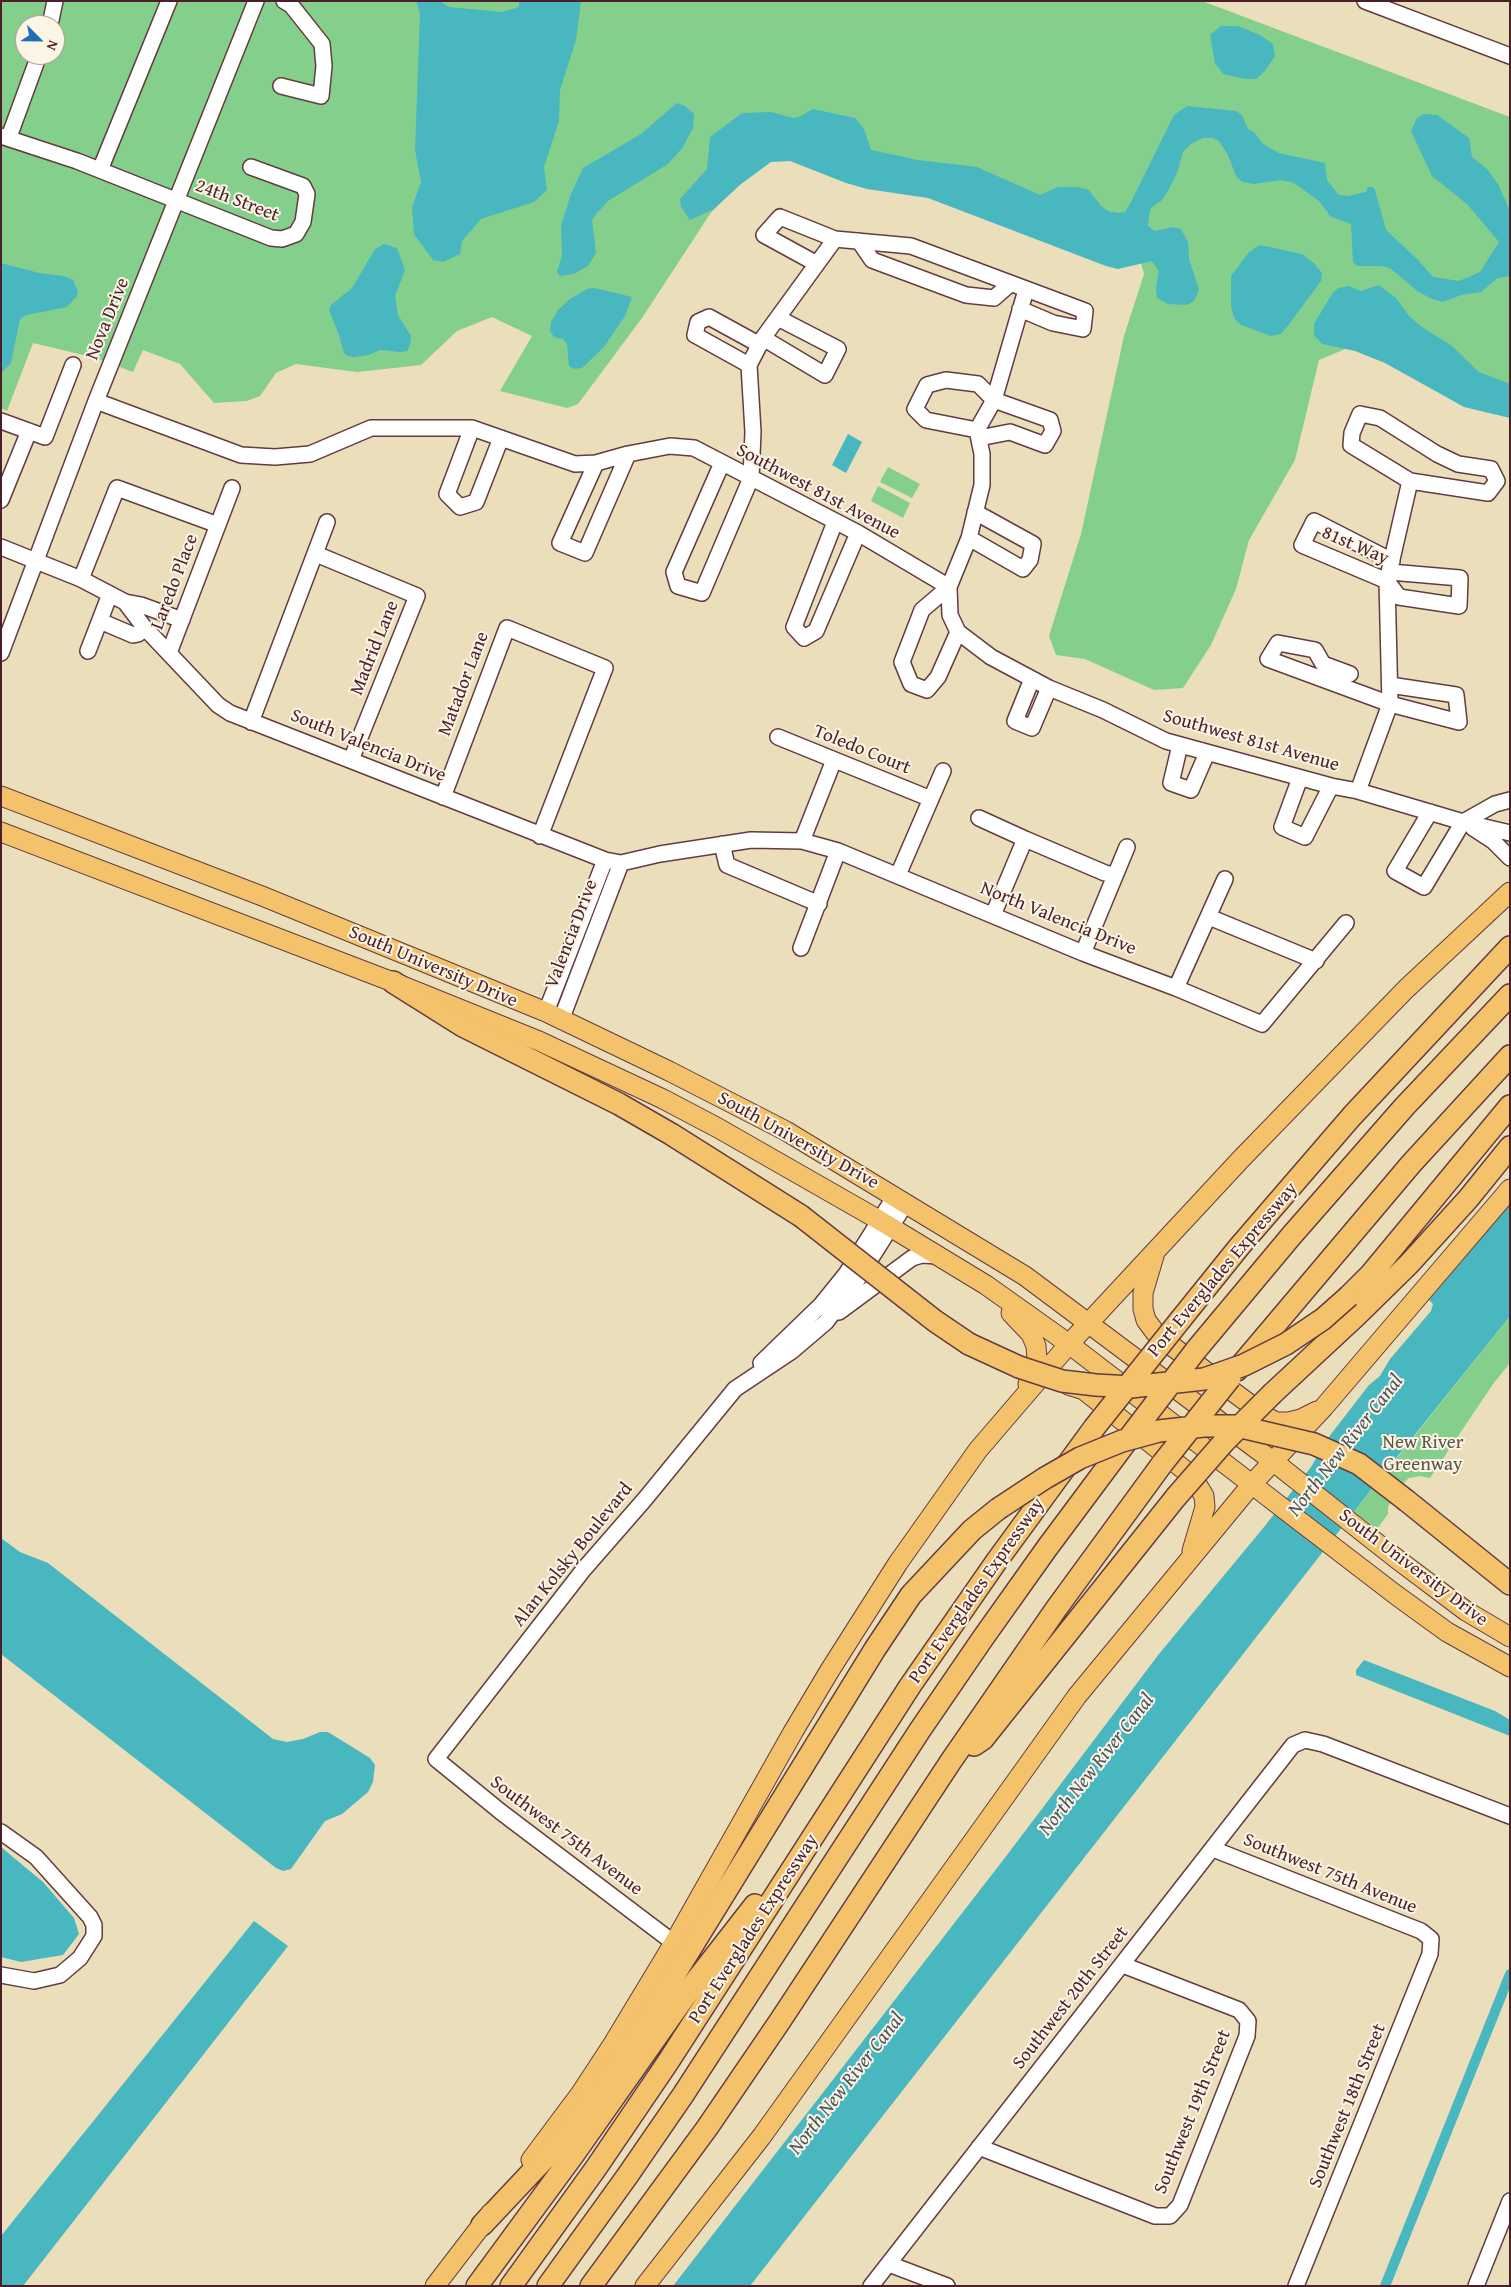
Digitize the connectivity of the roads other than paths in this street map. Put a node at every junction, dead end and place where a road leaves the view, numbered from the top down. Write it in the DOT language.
graph roads {
  1 [pos="55,1"];
  2 [pos="169,1"];
  3 [pos="256,1"];
  4 [pos="284,1"];
  5 [pos="1365,1"];
  6 [pos="52,15"];
  7 [pos="1510,56"];
  8 [pos="35,65"];
  9 [pos="281,86"];
  10 [pos="5,137"];
  11 [pos="252,167"];
  12 [pos="100,170"];
  13 [pos="178,200"];
  14 [pos="835,238"];
  15 [pos="859,241"];
  16 [pos="816,264"];
  17 [pos="1010,284"];
  18 [pos="1026,290"];
  19 [pos="1020,309"];
  20 [pos="778,318"];
  21 [pos="761,342"];
  22 [pos="73,365"];
  23 [pos="749,365"];
  24 [pos="994,400"];
  25 [pos="96,401"];
  26 [pos="1,421"];
  27 [pos="472,428"];
  28 [pos="29,430"];
  29 [pos="978,434"];
  30 [pos="501,438"];
  31 [pos="628,454"];
  32 [pos="596,463"];
  33 [pos="722,463"];
  34 [pos="751,478"];
  35 [pos="1410,481"];
  36 [pos="232,488"];
  37 [pos="1,500"];
  38 [pos="975,512"];
  39 [pos="327,522"];
  40 [pos="836,522"];
  41 [pos="218,525"];
  42 [pos="858,534"];
  43 [pos="969,538"];
  44 [pos="1,547"];
  45 [pos="316,554"];
  46 [pos="36,561"];
  47 [pos="1390,571"];
  48 [pos="81,579"];
  49 [pos="949,587"];
  50 [pos="110,594"];
  51 [pos="125,602"];
  52 [pos="182,620"];
  53 [pos="100,621"];
  54 [pos="144,627"];
  55 [pos="958,632"];
  56 [pos="88,651"];
  57 [pos="1,653"];
  58 [pos="169,653"];
  59 [pos="1350,674"];
  60 [pos="1032,680"];
  61 [pos="1390,685"];
  62 [pos="1049,688"];
  63 [pos="1390,704"];
  64 [pos="252,722"];
  65 [pos="778,737"];
  66 [pos="1180,745"];
  67 [pos="1207,753"];
  68 [pos="351,760"];
  69 [pos="834,760"];
  70 [pos="943,771"];
  71 [pos="1300,778"];
  72 [pos="1331,786"];
  73 [pos="1358,791"];
  74 [pos="1,796"];
  75 [pos="443,797"];
  76 [pos="931,799"];
  77 [pos="1510,800"];
  78 [pos="1430,812"];
  79 [pos="979,818"];
  80 [pos="1463,822"];
  81 [pos="1,832"];
  82 [pos="1510,833"];
  83 [pos="540,836"];
  84 [pos="1025,839"];
  85 [pos="802,841"];
  86 [pos="722,844"];
  87 [pos="1127,848"];
  88 [pos="838,851"];
  89 [pos="1510,858"];
  90 [pos="605,860"];
  91 [pos="621,863"];
  92 [pos="898,875"];
  93 [pos="1115,875"];
  94 [pos="1224,879"];
  95 [pos="1510,892"];
  96 [pos="819,904"];
  97 [pos="993,915"];
  98 [pos="1209,917"];
  99 [pos="1346,923"];
  100 [pos="1510,947"];
  101 [pos="800,948"];
  102 [pos="1083,953"];
  103 [pos="1316,961"];
  104 [pos="393,982"];
  105 [pos="1176,988"];
  106 [pos="1510,995"];
  107 [pos="553,1016"];
  108 [pos="1510,1056"];
  109 [pos="1510,1106"];
  110 [pos="1510,1147"];
  111 [pos="1510,1188"];
  112 [pos="901,1199"];
  113 [pos="886,1224"];
  114 [pos="1155,1252"];
  115 [pos="939,1256"];
  116 [pos="986,1285"];
  117 [pos="826,1322"];
  118 [pos="1090,1322"];
  119 [pos="1069,1344"];
  120 [pos="745,1381"];
  121 [pos="1023,1397"];
  122 [pos="1324,1407"];
  123 [pos="1274,1462"];
  124 [pos="1252,1484"];
  125 [pos="1188,1562"];
  126 [pos="1510,1584"];
  127 [pos="1510,1637"];
  128 [pos="1510,1667"];
  129 [pos="436,1759"];
  130 [pos="951,1761"];
  131 [pos="844,1790"];
  132 [pos="1510,1816"];
  133 [pos="1,1832"];
  134 [pos="1213,1849"];
  135 [pos="1431,1939"];
  136 [pos="674,1943"];
  137 [pos="1122,1965"];
  138 [pos="1,1975"];
  139 [pos="979,2147"];
  140 [pos="1510,2201"];
  141 [pos="482,2225"];
  142 [pos="889,2264"];
  143 [pos="435,2286"];
  144 [pos="477,2286"];
  145 [pos="510,2286"];
  146 [pos="548,2286"];
  147 [pos="591,2286"];
  148 [pos="645,2286"];
  149 [pos="871,2286"];
  150 [pos="947,2286"];
  151 [pos="1296,2286"];
  152 [pos="1476,2286"];
  1 -- 6 [label="street"];
  2 -- 12 [label="street"];
  3 -- 13 [label="street, Nova Drive"];
  4 -- 9 [label="street"];
  5 -- 7 [label="street"];
  8 -- 10 [label="street"];
  10 -- 12 [label="street"];
  11 -- 13 [label="street, 24th Street"];
  12 -- 13 [label="street"];
  13 -- 25 [label="street, Nova Drive"];
  14 -- 15 [label="street"];
  14 -- 16 [label="street"];
  14 -- 16 [label="street"];
  15 -- 17 [label="street"];
  15 -- 17 [label="street"];
  16 -- 20 [label="street"];
  17 -- 18 [label="street"];
  18 -- 19 [label="street"];
  18 -- 19 [label="street"];
  19 -- 24 [label="street"];
  20 -- 21 [label="street"];
  20 -- 21 [label="street"];
  21 -- 23 [label="street"];
  21 -- 23 [label="street"];
  22 -- 28 [label="street"];
  23 -- 34 [label="street"];
  24 -- 29 [label="street"];
  24 -- 29 [label="street"];
  24 -- 29 [label="street"];
  25 -- 27 [label="street, Southwest 81st Avenue"];
  25 -- 46 [label="street, Nova Drive"];
  26 -- 28 [label="street"];
  27 -- 30 [label="street, Southwest 81st Avenue"];
  27 -- 30 [label="street"];
  28 -- 37 [label="street"];
  29 -- 38 [label="street"];
  30 -- 32 [label="street, Southwest 81st Avenue"];
  31 -- 32 [label="street, Southwest 81st Avenue"];
  31 -- 32 [label="street"];
  31 -- 33 [label="street, Southwest 81st Avenue"];
  33 -- 34 [label="street, Southwest 81st Avenue"];
  33 -- 34 [label="street"];
  34 -- 40 [label="street, Southwest 81st Avenue"];
  35 -- 35 [label="street"];
  35 -- 47 [label="street"];
  36 -- 41 [label="street, Laredo Place"];
  38 -- 43 [label="street"];
  38 -- 43 [label="street"];
  39 -- 45 [label="street"];
  40 -- 42 [label="street, Southwest 81st Avenue"];
  40 -- 42 [label="street"];
  41 -- 48 [label="street, Laredo Place"];
  41 -- 52 [label="street, Laredo Place"];
  42 -- 49 [label="street, Southwest 81st Avenue"];
  43 -- 49 [label="street"];
  44 -- 46 [label="street, South Valencia Drive"];
  45 -- 64 [label="street"];
  45 -- 68 [label="street, Madrid Lane"];
  46 -- 48 [label="street, South Valencia Drive"];
  46 -- 57 [label="street, Nova Drive"];
  47 -- 47 [label="street, 81st Way"];
  47 -- 61 [label="street"];
  48 -- 50 [label="street, South Valencia Drive"];
  49 -- 55 [label="street"];
  49 -- 55 [label="street"];
  50 -- 51 [label="street, South Valencia Drive"];
  50 -- 53 [label="street"];
  51 -- 52 [label="street"];
  51 -- 54 [label="street, South Valencia Drive"];
  52 -- 58 [label="street, Laredo Place"];
  53 -- 54 [label="street"];
  53 -- 56 [label="street"];
  54 -- 58 [label="street, South Valencia Drive"];
  55 -- 60 [label="street, Southwest 81st Avenue"];
  58 -- 64 [label="street, South Valencia Drive"];
  59 -- 63 [label="street"];
  60 -- 62 [label="street, Southwest 81st Avenue"];
  60 -- 62 [label="street"];
  61 -- 63 [label="street"];
  61 -- 63 [label="street"];
  62 -- 66 [label="street, Southwest 81st Avenue"];
  63 -- 73 [label="street"];
  64 -- 68 [label="street, South Valencia Drive"];
  65 -- 69 [label="street, Toledo Court"];
  66 -- 67 [label="street, Southwest 81st Avenue"];
  66 -- 67 [label="street"];
  67 -- 71 [label="street, Southwest 81st Avenue"];
  68 -- 75 [label="street, South Valencia Drive"];
  69 -- 76 [label="street, Toledo Court"];
  69 -- 85 [label="street"];
  70 -- 76 [label="street"];
  71 -- 72 [label="street, Southwest 81st Avenue"];
  71 -- 72 [label="street"];
  72 -- 73 [label="street, Southwest 81st Avenue"];
  73 -- 78 [label="street, Southwest 81st Avenue"];
  74 -- 107 [label="main road, South University Drive"];
  75 -- 83 [label="street, South Valencia Drive"];
  75 -- 83 [label="street, Matador Lane"];
  76 -- 92 [label="street"];
  77 -- 80 [label="street"];
  78 -- 80 [label="street, Southwest 81st Avenue"];
  78 -- 80 [label="street"];
  79 -- 84 [label="street"];
  80 -- 82 [label="street, Southwest 81st Avenue"];
  80 -- 89 [label="street, Southwest 81st Avenue"];
  81 -- 104 [label="main road, South University Drive"];
  83 -- 90 [label="street, South Valencia Drive"];
  84 -- 93 [label="street"];
  84 -- 97 [label="street"];
  85 -- 86 [label="street, North Valencia Drive"];
  85 -- 88 [label="street, North Valencia Drive"];
  86 -- 91 [label="street, North Valencia Drive"];
  86 -- 96 [label="street"];
  87 -- 93 [label="street"];
  88 -- 92 [label="street, North Valencia Drive"];
  88 -- 96 [label="street"];
  90 -- 91 [label="street, North Valencia Drive"];
  90 -- 107 [label="street, Valencia Drive"];
  91 -- 107 [label="street, Valencia Drive"];
  92 -- 97 [label="street, North Valencia Drive"];
  93 -- 102 [label="street"];
  94 -- 98 [label="street"];
  95 -- 114 [label="main road"];
  96 -- 101 [label="street"];
  97 -- 102 [label="street, North Valencia Drive"];
  98 -- 103 [label="street"];
  98 -- 105 [label="street"];
  99 -- 103 [label="street"];
  100 -- 131 [label="highway, Port Everglades Expressway, bridge"];
  102 -- 105 [label="street, North Valencia Drive"];
  103 -- 105 [label="street, North Valencia Drive"];
  104 -- 109 [label="highway, bridge"];
  104 -- 113 [label="main road, South University Drive"];
  106 -- 146 [label="highway, bridge"];
  107 -- 112 [label="main road, South University Drive"];
  108 -- 130 [label="highway, bridge"];
  110 -- 130 [label="highway, bridge"];
  111 -- 122 [label="main road"];
  112 -- 113 [label="street, Alan Kolsky Boulevard"];
  112 -- 118 [label="main road, South University Drive"];
  113 -- 115 [label="main road, South University Drive"];
  113 -- 117 [label="street, Alan Kolsky Boulevard"];
  113 -- 120 [label="street, Alan Kolsky Boulevard"];
  114 -- 118 [label="main road"];
  114 -- 122 [label="main road"];
  115 -- 116 [label="main road, South University Drive"];
  115 -- 117 [label="street"];
  116 -- 119 [label="main road, South University Drive"];
  116 -- 121 [label="main road"];
  117 -- 120 [label="street, Alan Kolsky Boulevard"];
  118 -- 119 [label="main road"];
  118 -- 123 [label="main road, South University Drive"];
  119 -- 121 [label="main road"];
  119 -- 124 [label="main road, South University Drive"];
  120 -- 129 [label="street, Alan Kolsky Boulevard"];
  121 -- 125 [label="main road"];
  121 -- 136 [label="main road"];
  122 -- 123 [label="main road"];
  123 -- 124 [label="main road"];
  123 -- 127 [label="main road, South University Drive"];
  124 -- 125 [label="main road"];
  124 -- 128 [label="main road, South University Drive"];
  125 -- 148 [label="main road"];
  126 -- 141 [label="highway, bridge"];
  129 -- 136 [label="street, Southwest 75th Avenue"];
  130 -- 147 [label="highway"];
  131 -- 144 [label="highway"];
  131 -- 145 [label="highway, Port Everglades Expressway"];
  132 -- 134 [label="street, Southwest 20th Street"];
  133 -- 138 [label="street"];
  134 -- 135 [label="street, Southwest 75th Avenue"];
  134 -- 137 [label="street, Southwest 20th Street"];
  135 -- 151 [label="street, Southwest 18th Street"];
  136 -- 141 [label="main road"];
  137 -- 139 [label="street, Southwest 20th Street"];
  137 -- 139 [label="street, Southwest 19th Street"];
  139 -- 142 [label="street, Southwest 20th Street"];
  140 -- 152 [label="street"];
  141 -- 143 [label="main road"];
  142 -- 149 [label="street, Southwest 20th Street"];
  142 -- 150 [label="street"];
}
